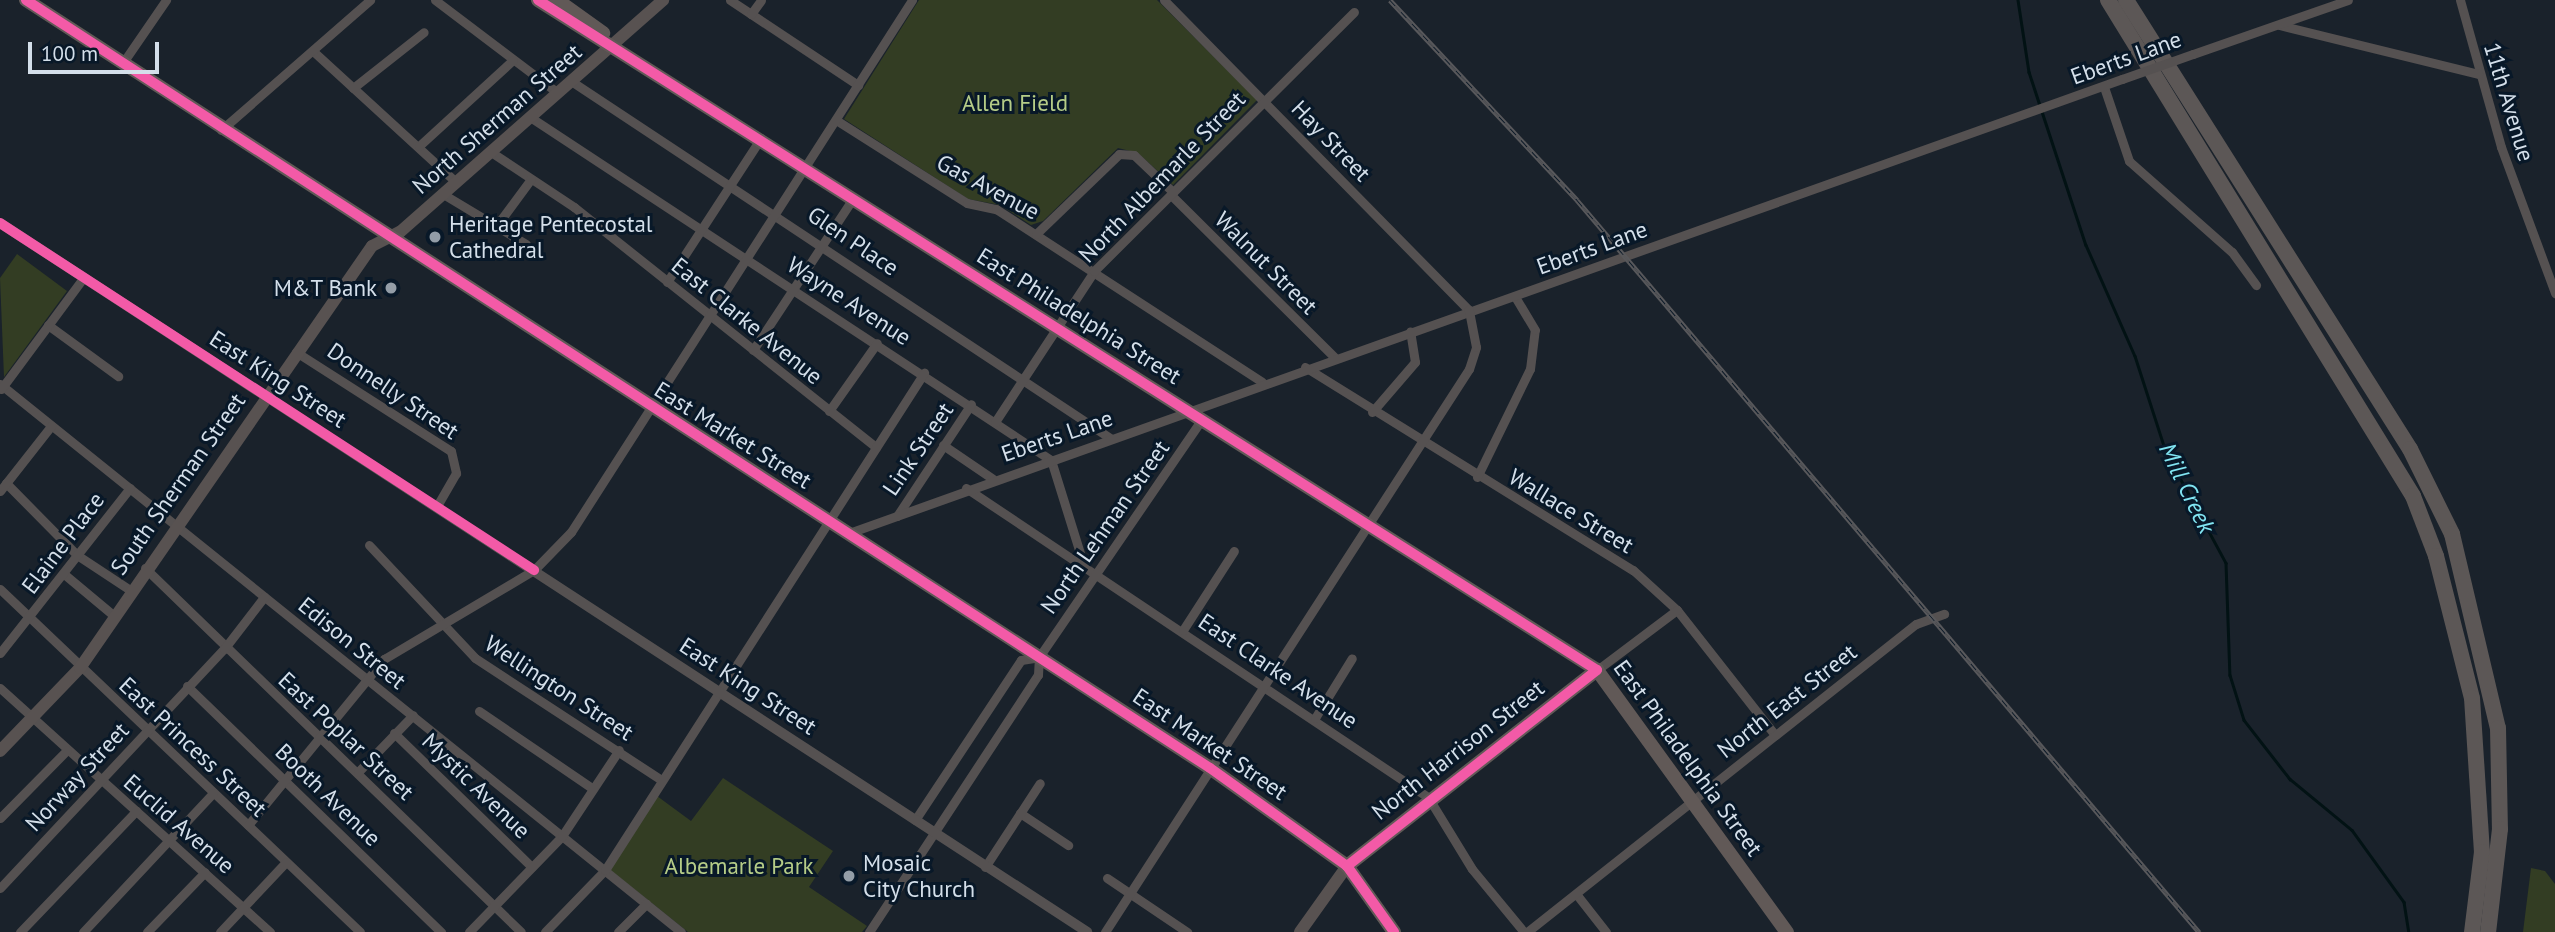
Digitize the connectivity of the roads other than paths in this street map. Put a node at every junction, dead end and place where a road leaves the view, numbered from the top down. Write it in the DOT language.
graph roads {
  1 [pos="26,0"];
  2 [pos="166,0"];
  3 [pos="370,0"];
  4 [pos="435,0"];
  5 [pos="538,0"];
  6 [pos="557,0"];
  7 [pos="663,0"];
  8 [pos="730,0"];
  9 [pos="761,0"];
  10 [pos="912,0"];
  11 [pos="1164,0"];
  12 [pos="2108,0"];
  13 [pos="2126,0"];
  14 [pos="2348,0"];
  15 [pos="2460,0"];
  16 [pos="1354,12"];
  17 [pos="751,14"];
  18 [pos="2279,24"];
  19 [pos="424,32"];
  20 [pos="614,43"];
  21 [pos="314,52"];
  22 [pos="513,60"];
  23 [pos="122,64"];
  24 [pos="2478,74"];
  25 [pos="571,81"];
  26 [pos="858,85"];
  27 [pos="2104,87"];
  28 [pos="354,88"];
  29 [pos="558,93"];
  30 [pos="1264,100"];
  31 [pos="530,117"];
  32 [pos="836,120"];
  33 [pos="221,130"];
  34 [pos="762,136"];
  35 [pos="419,146"];
  36 [pos="491,152"];
  37 [pos="807,165"];
  38 [pos="531,179"];
  39 [pos="456,182"];
  40 [pos="731,186"];
  41 [pos="443,194"];
  42 [pos="1172,194"];
  43 [pos="854,197"];
  44 [pos="775,213"];
  45 [pos="0,223"];
  46 [pos="497,225"];
  47 [pos="702,226"];
  48 [pos="1035,234"];
  49 [pos="387,238"];
  50 [pos="821,242"];
  51 [pos="526,244"];
  52 [pos="748,257"];
  53 [pos="1094,271"];
  54 [pos="83,278"];
  55 [pos="667,282"];
  56 [pos="2256,285"];
  57 [pos="792,287"];
  58 [pos="2555,293"];
  59 [pos="1516,298"];
  60 [pos="1469,310"];
  61 [pos="709,316"];
  62 [pos="48,325"];
  63 [pos="1057,327"];
  64 [pos="1410,331"];
  65 [pos="877,343"];
  66 [pos="753,350"];
  67 [pos="296,352"];
  68 [pos="1334,358"];
  69 [pos="1305,367"];
  70 [pos="925,373"];
  71 [pos="118,376"];
  72 [pos="1023,381"];
  73 [pos="1262,382"];
  74 [pos="1,387"];
  75 [pos="265,396"];
  76 [pos="971,404"];
  77 [pos="1187,409"];
  78 [pos="651,410"];
  79 [pos="829,411"];
  80 [pos="1372,412"];
  81 [pos="1202,419"];
  82 [pos="995,422"];
  83 [pos="51,426"];
  84 [pos="1110,438"];
  85 [pos="1421,442"];
  86 [pos="943,445"];
  87 [pos="876,447"];
  88 [pos="1051,460"];
  89 [pos="1477,477"];
  90 [pos="993,479"];
  91 [pos="3,487"];
  92 [pos="130,488"];
  93 [pos="966,488"];
  94 [pos="436,507"];
  95 [pos="897,516"];
  96 [pos="829,519"];
  97 [pos="174,524"];
  98 [pos="1371,526"];
  99 [pos="849,533"];
  100 [pos="369,545"];
  101 [pos="1234,551"];
  102 [pos="77,555"];
  103 [pos="1084,566"];
  104 [pos="145,568"];
  105 [pos="534,570"];
  106 [pos="64,573"];
  107 [pos="1096,574"];
  108 [pos="0,589"];
  109 [pos="130,590"];
  110 [pos="264,597"];
  111 [pos="1677,610"];
  112 [pos="1944,614"];
  113 [pos="113,615"];
  114 [pos="31,618"];
  115 [pos="441,624"];
  116 [pos="1183,630"];
  117 [pos="224,649"];
  118 [pos="0,653"];
  119 [pos="1039,657"];
  120 [pos="1352,658"];
  121 [pos="80,668"];
  122 [pos="1597,670"];
  123 [pos="365,681"];
  124 [pos="1265,683"];
  125 [pos="187,686"];
  126 [pos="0,688"];
  127 [pos="722,693"];
  128 [pos="479,711"];
  129 [pos="413,716"];
  130 [pos="1315,718"];
  131 [pos="32,719"];
  132 [pos="148,729"];
  133 [pos="394,733"];
  134 [pos="1775,735"];
  135 [pos="320,737"];
  136 [pos="67,750"];
  137 [pos="619,750"];
  138 [pos="0,751"];
  139 [pos="1210,768"];
  140 [pos="358,772"];
  141 [pos="660,779"];
  142 [pos="286,780"];
  143 [pos="101,782"];
  144 [pos="1040,783"];
  145 [pos="592,788"];
  146 [pos="213,793"];
  147 [pos="1428,797"];
  148 [pos="1694,799"];
  149 [pos="136,811"];
  150 [pos="1020,813"];
  151 [pos="0,818"];
  152 [pos="915,820"];
  153 [pos="1289,822"];
  154 [pos="248,825"];
  155 [pos="933,832"];
  156 [pos="562,836"];
  157 [pos="170,839"];
  158 [pos="1068,845"];
  159 [pos="1360,853"];
  160 [pos="286,862"];
  161 [pos="1347,866"];
  162 [pos="532,867"];
  163 [pos="985,867"];
  164 [pos="605,870"];
  165 [pos="205,872"];
  166 [pos="1107,878"];
  167 [pos="0,888"];
  168 [pos="1130,895"];
  169 [pos="1577,895"];
  170 [pos="646,904"];
  171 [pos="243,907"];
  172 [pos="494,907"];
  173 [pos="20,932"];
  174 [pos="83,932"];
  175 [pos="148,932"];
  176 [pos="220,932"];
  177 [pos="270,932"];
  178 [pos="360,932"];
  179 [pos="441,932"];
  180 [pos="469,932"];
  181 [pos="521,932"];
  182 [pos="545,932"];
  183 [pos="618,932"];
  184 [pos="681,932"];
  185 [pos="869,932"];
  186 [pos="1087,932"];
  187 [pos="1105,932"];
  188 [pos="1187,932"];
  189 [pos="1300,932"];
  190 [pos="1394,932"];
  191 [pos="1525,932"];
  192 [pos="1606,932"];
  193 [pos="1787,932"];
  194 [pos="2472,932"];
  195 [pos="2488,932"];
  1 -- 23 [label="main road, East Market Street"];
  2 -- 23 [label="street"];
  3 -- 21 [label="street"];
  4 -- 22 [label="street"];
  5 -- 20 [label="main road, East Philadelphia Street"];
  6 -- 20 [label="main road, East Philadelphia Street"];
  7 -- 20 [label="main road, North Sherman Street"];
  8 -- 17 [label="street"];
  9 -- 17 [label="street"];
  10 -- 26 [label="street"];
  11 -- 30 [label="street, Hay Street"];
  12 -- 194 [label="highway"];
  13 -- 195 [label="highway"];
  14 -- 18 [label="street, Eberts Lane"];
  15 -- 24 [label="street, 11th Avenue"];
  16 -- 30 [label="street, North Albemarle Street"];
  17 -- 26 [label="street"];
  18 -- 24 [label="street"];
  18 -- 27 [label="street, Eberts Lane, bridge"];
  19 -- 28 [label="street"];
  20 -- 25 [label="main road, North Sherman Street"];
  20 -- 34 [label="main road, East Philadelphia Street"];
  21 -- 28 [label="street"];
  21 -- 33 [label="street"];
  22 -- 29 [label="street"];
  22 -- 35 [label="street"];
  23 -- 33 [label="main road, East Market Street"];
  24 -- 58 [label="street, 11th Avenue"];
  25 -- 29 [label="main road, North Sherman Street"];
  25 -- 40 [label="street, Glen Place"];
  26 -- 32 [label="street"];
  27 -- 56 [label="street"];
  27 -- 59 [label="street, Eberts Lane"];
  28 -- 35 [label="street"];
  29 -- 31 [label="main road, North Sherman Street"];
  30 -- 42 [label="street, North Albemarle Street"];
  30 -- 60 [label="street, Hay Street"];
  31 -- 36 [label="main road, North Sherman Street"];
  31 -- 47 [label="street, Wayne Avenue"];
  32 -- 37 [label="street"];
  32 -- 48 [label="street, Gas Avenue"];
  33 -- 49 [label="main road, East Market Street"];
  34 -- 37 [label="main road, East Philadelphia Street"];
  34 -- 40 [label="street"];
  35 -- 39 [label="street"];
  36 -- 38 [label="street, East Clarke Avenue"];
  36 -- 39 [label="main road, North Sherman Street"];
  37 -- 43 [label="main road, East Philadelphia Street"];
  37 -- 44 [label="street"];
  38 -- 46 [label="street"];
  38 -- 55 [label="street, East Clarke Avenue"];
  39 -- 41 [label="main road, North Sherman Street"];
  40 -- 44 [label="street, Glen Place"];
  40 -- 47 [label="street"];
  41 -- 46 [label="street"];
  41 -- 49 [label="main road, North Sherman Street"];
  42 -- 48 [label="street, Walnut Street"];
  42 -- 53 [label="street, North Albemarle Street"];
  42 -- 68 [label="street, Walnut Street"];
  43 -- 50 [label="street"];
  43 -- 63 [label="main road, East Philadelphia Street"];
  44 -- 50 [label="street, Glen Place"];
  44 -- 52 [label="street"];
  45 -- 54 [label="street, East King Street"];
  46 -- 51 [label="street"];
  47 -- 52 [label="street, Wayne Avenue"];
  47 -- 55 [label="street"];
  48 -- 53 [label="street, Gas Avenue"];
  49 -- 67 [label="main road, South Sherman Street"];
  49 -- 78 [label="main road, East Market Street"];
  50 -- 57 [label="street"];
  50 -- 72 [label="street, Glen Place"];
  52 -- 57 [label="street, Wayne Avenue"];
  52 -- 61 [label="street"];
  53 -- 63 [label="street, North Albemarle Street"];
  53 -- 73 [label="street, Gas Avenue"];
  54 -- 62 [label="street"];
  54 -- 75 [label="street, East King Street"];
  55 -- 61 [label="street, East Clarke Avenue"];
  57 -- 65 [label="street, Wayne Avenue"];
  57 -- 66 [label="street"];
  59 -- 60 [label="street, Eberts Lane"];
  59 -- 89 [label="street"];
  60 -- 64 [label="street, Eberts Lane"];
  60 -- 85 [label="street"];
  61 -- 66 [label="street, East Clarke Avenue"];
  61 -- 78 [label="street"];
  62 -- 71 [label="street"];
  62 -- 74 [label="street"];
  63 -- 72 [label="street, North Albemarle Street"];
  63 -- 77 [label="main road, East Philadelphia Street"];
  64 -- 68 [label="street, Eberts Lane"];
  64 -- 80 [label="street"];
  65 -- 70 [label="street, Wayne Avenue"];
  65 -- 79 [label="street"];
  66 -- 79 [label="street, East Clarke Avenue"];
  67 -- 75 [label="main road, South Sherman Street"];
  67 -- 94 [label="street, Donnelly Street"];
  68 -- 69 [label="street, Eberts Lane"];
  69 -- 73 [label="street, Eberts Lane"];
  69 -- 80 [label="street, Wallace Street"];
  70 -- 76 [label="street, Wayne Avenue"];
  70 -- 87 [label="street"];
  72 -- 82 [label="street, North Albemarle Street"];
  72 -- 84 [label="street, Glen Place"];
  73 -- 77 [label="street, Eberts Lane"];
  74 -- 83 [label="street, Edison Street"];
  75 -- 94 [label="street, East King Street"];
  75 -- 97 [label="main road, South Sherman Street"];
  76 -- 82 [label="street, Wayne Avenue"];
  76 -- 86 [label="street, Link Street"];
  77 -- 81 [label="main road, East Philadelphia Street"];
  77 -- 84 [label="street, Eberts Lane"];
  78 -- 96 [label="main road, East Market Street"];
  78 -- 105 [label="street"];
  79 -- 87 [label="street, East Clarke Avenue"];
  80 -- 85 [label="street, Wallace Street"];
  81 -- 98 [label="main road, East Philadelphia Street"];
  81 -- 107 [label="street, North Lehman Street"];
  82 -- 88 [label="street, Wayne Avenue"];
  83 -- 91 [label="street"];
  83 -- 92 [label="street, Edison Street"];
  84 -- 88 [label="street, Eberts Lane"];
  85 -- 89 [label="street, Wallace Street"];
  85 -- 98 [label="street"];
  86 -- 90 [label="street"];
  86 -- 95 [label="street, Link Street"];
  87 -- 96 [label="street"];
  88 -- 90 [label="street, Eberts Lane"];
  88 -- 103 [label="street"];
  89 -- 111 [label="street, Wallace Street"];
  90 -- 93 [label="street, Eberts Lane"];
  91 -- 102 [label="street"];
  92 -- 97 [label="street, Edison Street"];
  92 -- 102 [label="street, Elaine Place"];
  93 -- 95 [label="street, Eberts Lane"];
  93 -- 103 [label="street, East Clarke Avenue"];
  94 -- 105 [label="street, East King Street"];
  95 -- 99 [label="street, Eberts Lane"];
  96 -- 99 [label="main road, East Market Street"];
  96 -- 127 [label="street"];
  97 -- 104 [label="main road, South Sherman Street"];
  97 -- 110 [label="street, Edison Street"];
  98 -- 122 [label="main road, East Philadelphia Street"];
  98 -- 124 [label="street"];
  99 -- 119 [label="main road, East Market Street"];
  100 -- 115 [label="street, Wellington Street"];
  101 -- 116 [label="street"];
  102 -- 106 [label="street, Elaine Place"];
  102 -- 109 [label="street"];
  103 -- 107 [label="street, East Clarke Avenue"];
  104 -- 109 [label="main road, South Sherman Street"];
  104 -- 117 [label="street, East Poplar Street"];
  105 -- 115 [label="street"];
  105 -- 127 [label="street, East King Street"];
  106 -- 113 [label="street"];
  106 -- 114 [label="street, Elaine Place"];
  107 -- 116 [label="street, East Clarke Avenue"];
  107 -- 119 [label="street, North Lehman Street"];
  108 -- 114 [label="street, East Princess Street"];
  109 -- 113 [label="main road, South Sherman Street"];
  110 -- 117 [label="street, Norway Street"];
  110 -- 123 [label="street, Edison Street"];
  111 -- 122 [label="street, North Harrison Street"];
  111 -- 134 [label="street, Wallace Street"];
  112 -- 134 [label="street, North East Street"];
  113 -- 121 [label="main road, South Sherman Street"];
  114 -- 118 [label="street, Elaine Place"];
  114 -- 121 [label="street, East Princess Street"];
  115 -- 123 [label="street"];
  115 -- 137 [label="street, Wellington Street"];
  116 -- 124 [label="street, East Clarke Avenue"];
  117 -- 125 [label="street, Norway Street"];
  117 -- 135 [label="street, East Poplar Street"];
  119 -- 139 [label="main road, East Market Street"];
  119 -- 152 [label="street"];
  119 -- 155 [label="street"];
  120 -- 130 [label="street"];
  121 -- 131 [label="main road, South Sherman Street"];
  121 -- 132 [label="street, East Princess Street"];
  122 -- 147 [label="main road, North Harrison Street"];
  122 -- 148 [label="main road, East Philadelphia Street"];
  123 -- 129 [label="street, Edison Street"];
  123 -- 135 [label="street"];
  124 -- 130 [label="street, East Clarke Avenue"];
  124 -- 139 [label="street"];
  125 -- 132 [label="street, Norway Street"];
  125 -- 142 [label="street, Booth Avenue"];
  126 -- 131 [label="street, Euclid Avenue"];
  127 -- 141 [label="street"];
  127 -- 152 [label="street, East King Street"];
  128 -- 145 [label="street"];
  129 -- 133 [label="street"];
  129 -- 156 [label="street, Edison Street"];
  130 -- 147 [label="street, East Clarke Avenue"];
  131 -- 136 [label="street, Euclid Avenue"];
  131 -- 138 [label="main road, South Sherman Street"];
  132 -- 143 [label="street, Norway Street"];
  132 -- 146 [label="street, East Princess Street"];
  133 -- 140 [label="street"];
  133 -- 162 [label="street, Mystic Avenue"];
  134 -- 148 [label="street, North East Street"];
  135 -- 140 [label="street, East Poplar Street"];
  135 -- 142 [label="street"];
  136 -- 143 [label="street, Euclid Avenue"];
  136 -- 151 [label="street"];
  137 -- 141 [label="street, Wellington Street"];
  137 -- 145 [label="street"];
  139 -- 153 [label="main road, East Market Street"];
  139 -- 168 [label="street"];
  140 -- 172 [label="street, East Poplar Street"];
  141 -- 164 [label="street"];
  142 -- 154 [label="street"];
  142 -- 179 [label="street, Booth Avenue"];
  143 -- 149 [label="street, Euclid Avenue"];
  143 -- 167 [label="street, Norway Street"];
  144 -- 150 [label="street"];
  145 -- 156 [label="street"];
  146 -- 154 [label="street, East Princess Street"];
  146 -- 157 [label="street"];
  147 -- 159 [label="main road, North Harrison Street"];
  147 -- 191 [label="street, East Clarke Avenue"];
  148 -- 169 [label="street, North East Street"];
  148 -- 193 [label="main road, East Philadelphia Street"];
  149 -- 157 [label="street, Euclid Avenue"];
  149 -- 173 [label="street"];
  150 -- 158 [label="street"];
  150 -- 163 [label="street"];
  152 -- 155 [label="street, East King Street"];
  153 -- 159 [label="main road"];
  153 -- 161 [label="main road, East Market Street"];
  154 -- 160 [label="street, East Princess Street"];
  155 -- 163 [label="street, East King Street"];
  155 -- 185 [label="street"];
  156 -- 162 [label="street"];
  156 -- 164 [label="street, Edison Street"];
  157 -- 165 [label="street, Euclid Avenue"];
  157 -- 174 [label="street"];
  159 -- 161 [label="main road, North Harrison Street"];
  160 -- 171 [label="street"];
  160 -- 178 [label="street, East Princess Street"];
  161 -- 189 [label="main road"];
  161 -- 190 [label="main road, East Market Street"];
  162 -- 172 [label="street"];
  163 -- 186 [label="street, East King Street"];
  164 -- 170 [label="street, Edison Street"];
  164 -- 182 [label="street"];
  165 -- 171 [label="street, Euclid Avenue"];
  165 -- 175 [label="street"];
  166 -- 168 [label="street"];
  168 -- 187 [label="street"];
  168 -- 188 [label="street"];
  169 -- 191 [label="street, North East Street"];
  169 -- 192 [label="street"];
  170 -- 183 [label="street"];
  170 -- 184 [label="street, Edison Street"];
  171 -- 176 [label="street"];
  171 -- 177 [label="street, Euclid Avenue"];
  172 -- 180 [label="street"];
  172 -- 181 [label="street, East Poplar Street"];
}
